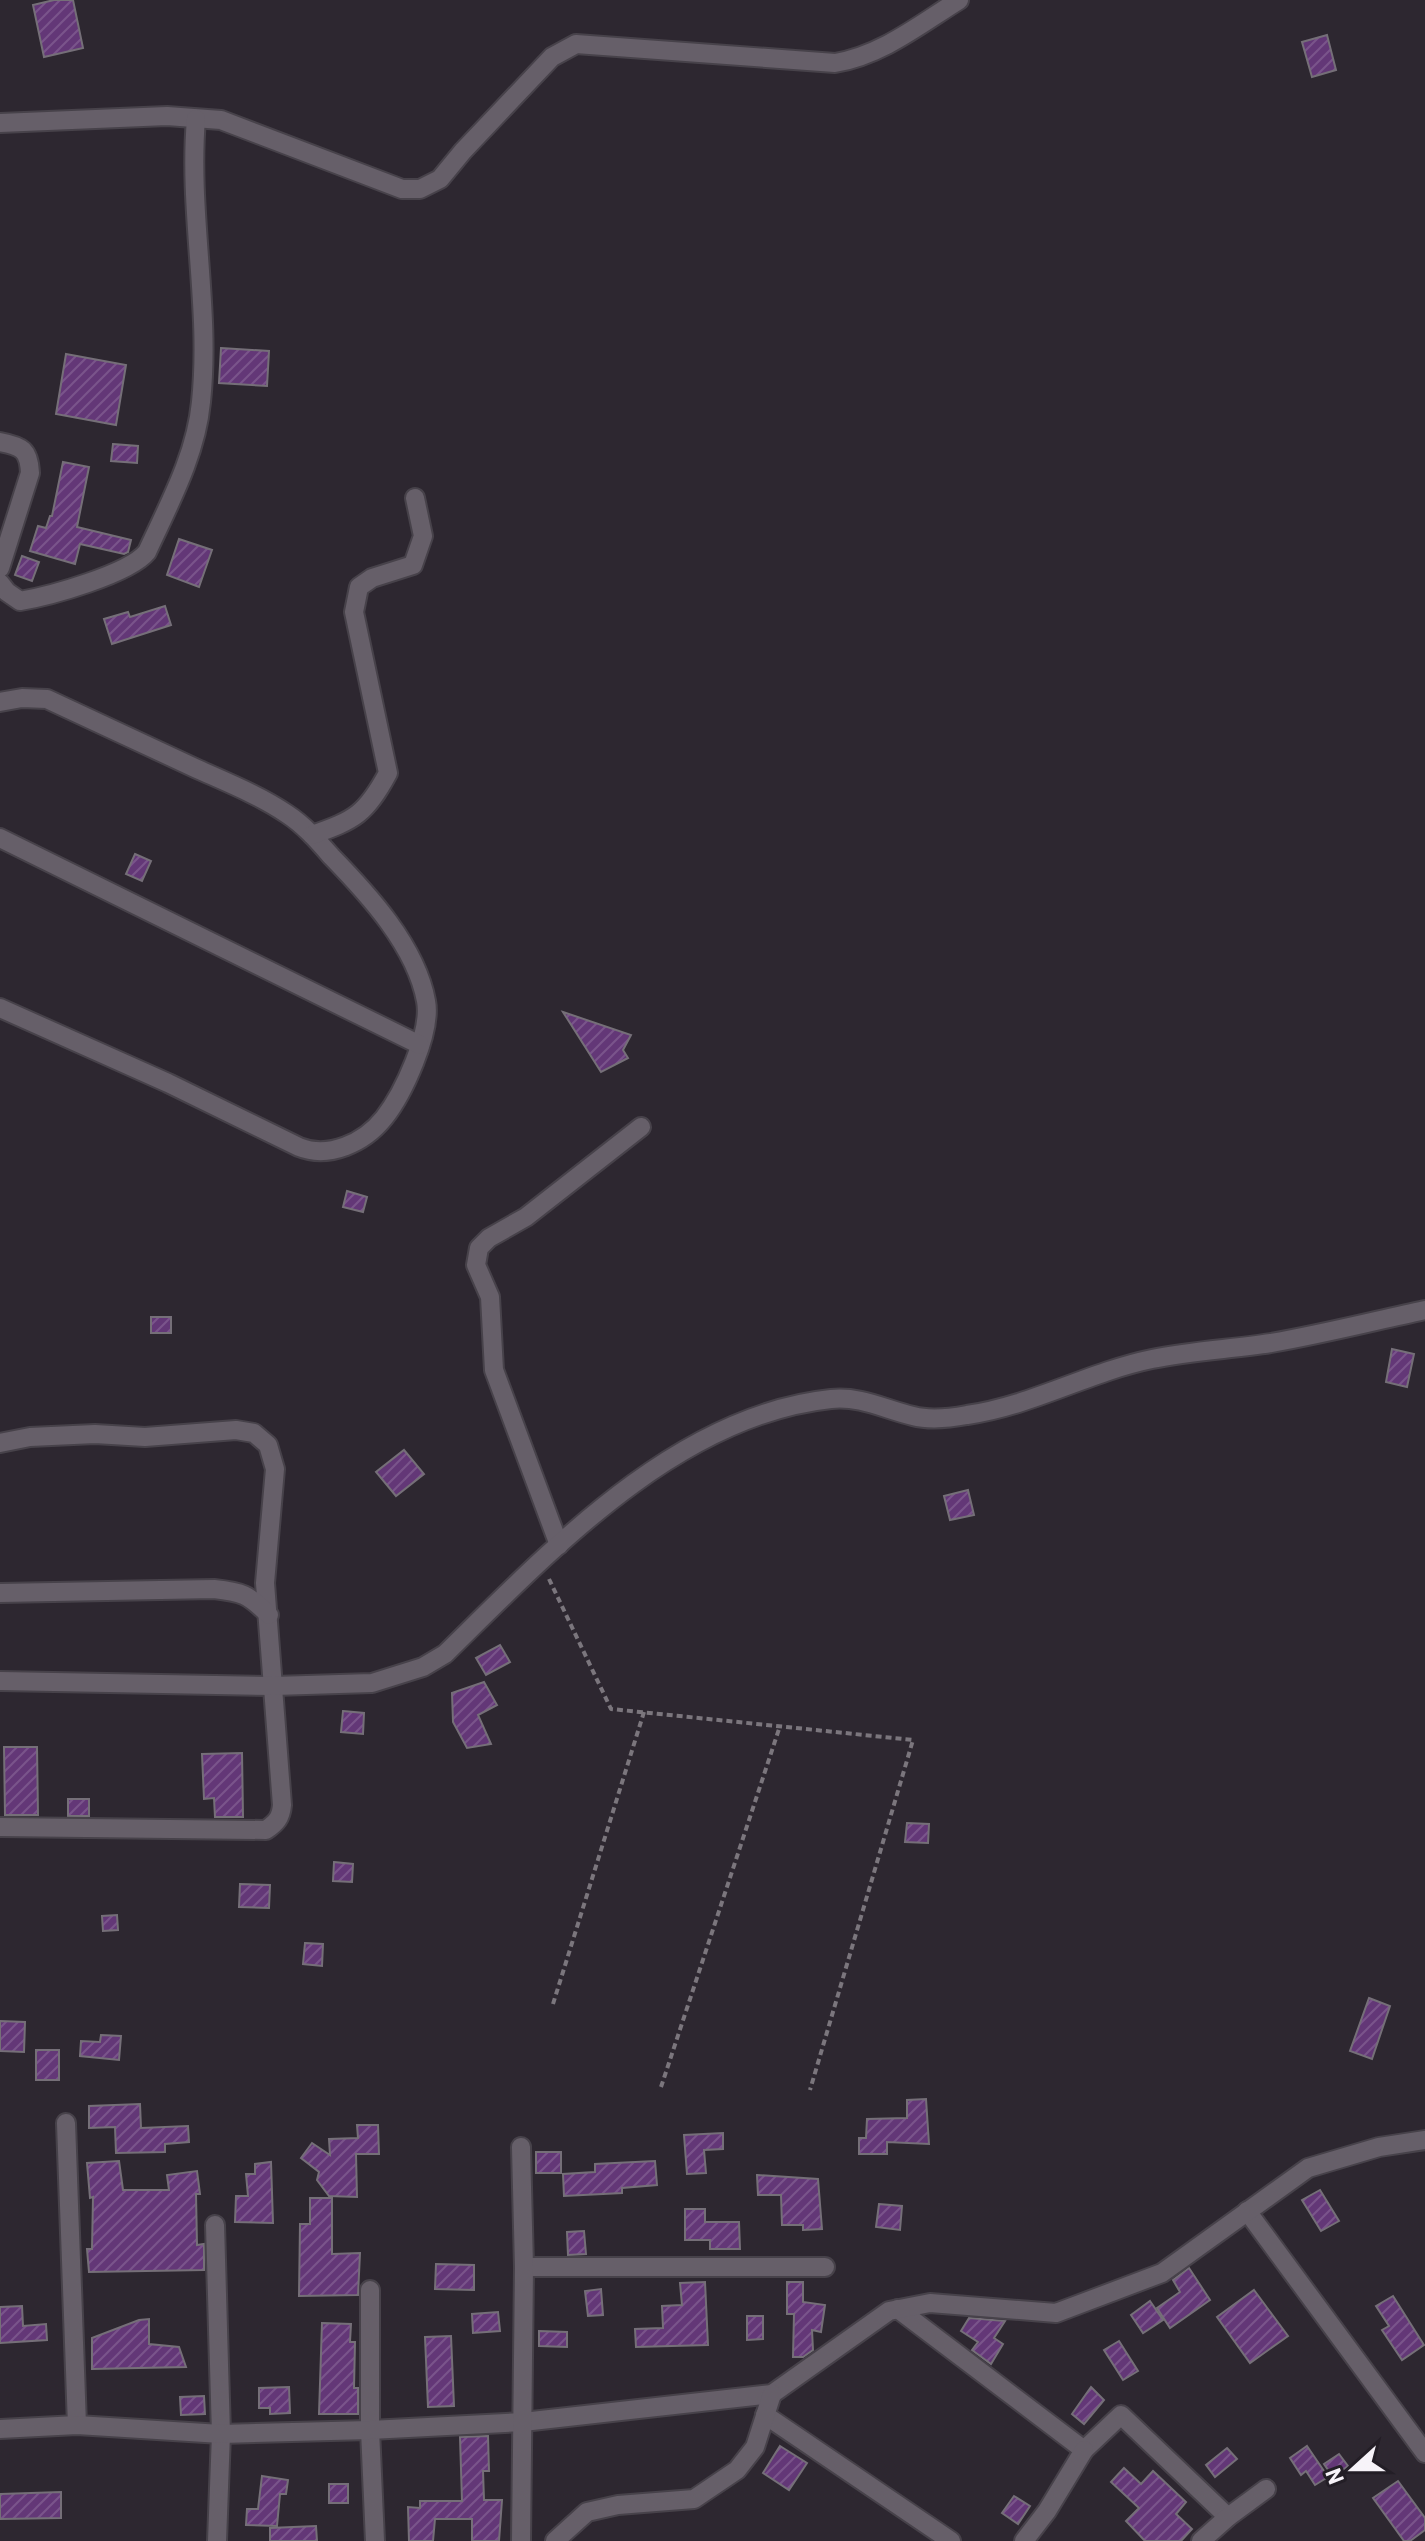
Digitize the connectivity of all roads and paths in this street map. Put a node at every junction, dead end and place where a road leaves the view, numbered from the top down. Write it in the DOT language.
graph roads {
  1 [pos="959,0"];
  2 [pos="196,119"];
  3 [pos="0,123"];
  4 [pos="0,442"];
  5 [pos="415,498"];
  6 [pos="0,568"];
  7 [pos="0,583"];
  8 [pos="0,702"];
  9 [pos="312,835"];
  10 [pos="0,838"];
  11 [pos="0,1008"];
  12 [pos="420,1045"];
  13 [pos="641,1127"];
  14 [pos="1425,1310"];
  15 [pos="0,1443"];
  16 [pos="559,1545"];
  17 [pos="541,1562"];
  18 [pos="0,1593"];
  19 [pos="269,1615"];
  20 [pos="0,1681"];
  21 [pos="274,1686"];
  22 [pos="644,1712"];
  23 [pos="780,1726"];
  24 [pos="0,1827"];
  25 [pos="553,2004"];
  26 [pos="661,2087"];
  27 [pos="810,2090"];
  28 [pos="66,2123"];
  29 [pos="1425,2140"];
  30 [pos="521,2147"];
  31 [pos="1247,2211"];
  32 [pos="215,2225"];
  33 [pos="524,2267"];
  34 [pos="825,2267"];
  35 [pos="370,2290"];
  36 [pos="898,2309"];
  37 [pos="772,2394"];
  38 [pos="765,2415"];
  39 [pos="523,2422"];
  40 [pos="77,2425"];
  41 [pos="0,2429"];
  42 [pos="370,2430"];
  43 [pos="221,2434"];
  44 [pos="1084,2450"];
  45 [pos="1425,2453"];
  46 [pos="1266,2489"];
  47 [pos="1228,2517"];
  48 [pos="217,2541"];
  49 [pos="375,2541"];
  50 [pos="521,2541"];
  51 [pos="555,2541"];
  52 [pos="951,2541"];
  53 [pos="1024,2541"];
  54 [pos="1201,2541"];
  1 -- 2 [label="street"];
  2 -- 3 [label="street"];
  2 -- 7 [label="street"];
  4 -- 6 [label="street"];
  5 -- 9 [label="street"];
  8 -- 9 [label="street"];
  9 -- 12 [label="street"];
  10 -- 12 [label="street"];
  11 -- 12 [label="street"];
  13 -- 16 [label="street"];
  14 -- 16 [label="street"];
  15 -- 19 [label="street"];
  16 -- 17 [label="street"];
  17 -- 21 [label="street"];
  17 -- 22 [label="path"];
  18 -- 19 [label="street"];
  19 -- 21 [label="street"];
  20 -- 21 [label="street"];
  21 -- 24 [label="street"];
  22 -- 23 [label="path"];
  22 -- 25 [label="path"];
  23 -- 26 [label="path"];
  23 -- 27 [label="path"];
  28 -- 40 [label="street"];
  29 -- 31 [label="street"];
  30 -- 33 [label="street"];
  31 -- 36 [label="street"];
  31 -- 45 [label="street"];
  32 -- 43 [label="street"];
  33 -- 34 [label="street"];
  33 -- 39 [label="street"];
  35 -- 42 [label="street"];
  36 -- 37 [label="street"];
  36 -- 44 [label="street"];
  37 -- 38 [label="street"];
  37 -- 39 [label="street"];
  38 -- 51 [label="street"];
  38 -- 52 [label="street"];
  39 -- 42 [label="street"];
  39 -- 50 [label="street"];
  40 -- 41 [label="street"];
  40 -- 43 [label="street"];
  42 -- 43 [label="street"];
  42 -- 49 [label="street"];
  43 -- 48 [label="street"];
  44 -- 47 [label="street"];
  44 -- 53 [label="street"];
  46 -- 47 [label="street"];
  47 -- 54 [label="street"];
}
